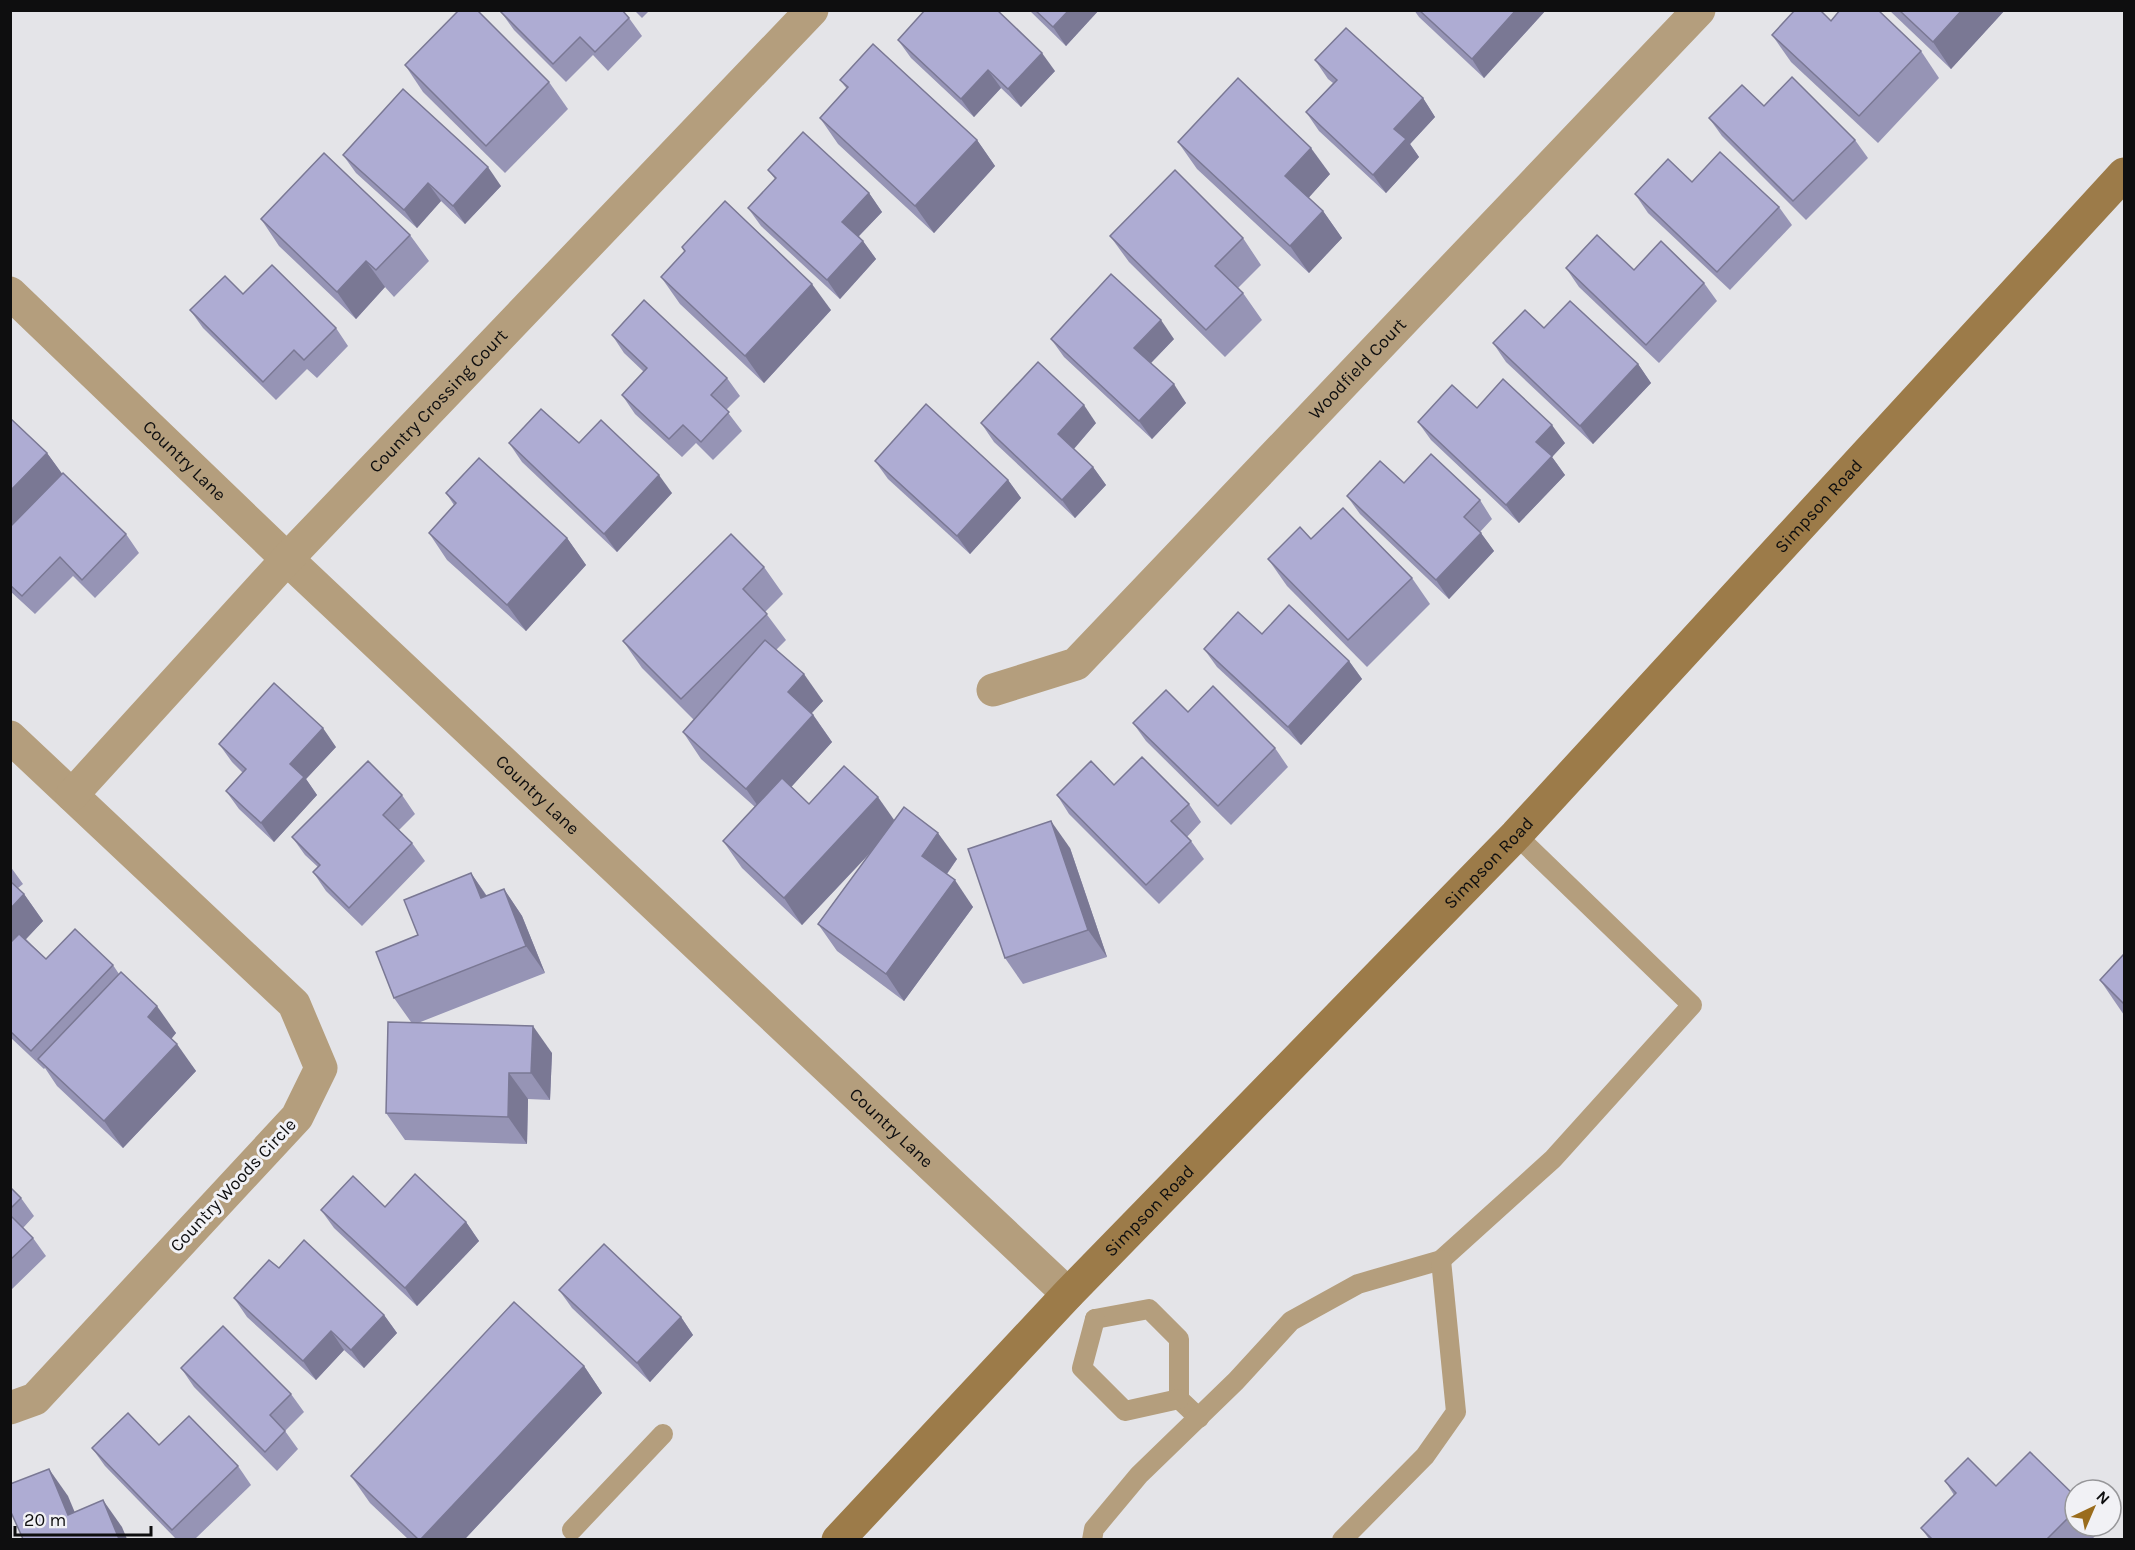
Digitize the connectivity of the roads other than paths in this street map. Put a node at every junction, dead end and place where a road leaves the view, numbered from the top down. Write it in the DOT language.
graph roads {
  1 [pos="812,10"];
  2 [pos="1699,10"];
  3 [pos="2124,174"];
  4 [pos="10,293"];
  5 [pos="287,559"];
  6 [pos="993,690"];
  7 [pos="10,737"];
  8 [pos="72,795"];
  9 [pos="1516,835"];
  10 [pos="1441,1260"];
  11 [pos="1068,1294"];
  12 [pos="1095,1319"];
  13 [pos="1179,1399"];
  14 [pos="10,1408"];
  15 [pos="1199,1418"];
  16 [pos="663,1434"];
  17 [pos="572,1536"];
  18 [pos="838,1539"];
  19 [pos="1092,1539"];
  20 [pos="1342,1539"];
  1 -- 5 [label="street, Country Crossing Court"];
  2 -- 6 [label="street, Woodfield Court"];
  3 -- 9 [label="main road, Simpson Road"];
  4 -- 5 [label="street, Country Lane"];
  5 -- 8 [label="street, Country Crossing Court"];
  5 -- 11 [label="street, Country Lane"];
  7 -- 8 [label="street, Country Woods Circle"];
  8 -- 14 [label="street, Country Woods Circle"];
  9 -- 10 [label="lane"];
  9 -- 11 [label="main road, Simpson Road"];
  10 -- 15 [label="lane"];
  10 -- 20 [label="lane"];
  11 -- 12 [label="lane"];
  11 -- 18 [label="main road, Simpson Road"];
  12 -- 13 [label="lane"];
  12 -- 13 [label="lane"];
  13 -- 15 [label="lane"];
  15 -- 19 [label="lane"];
  16 -- 17 [label="lane"];
}
